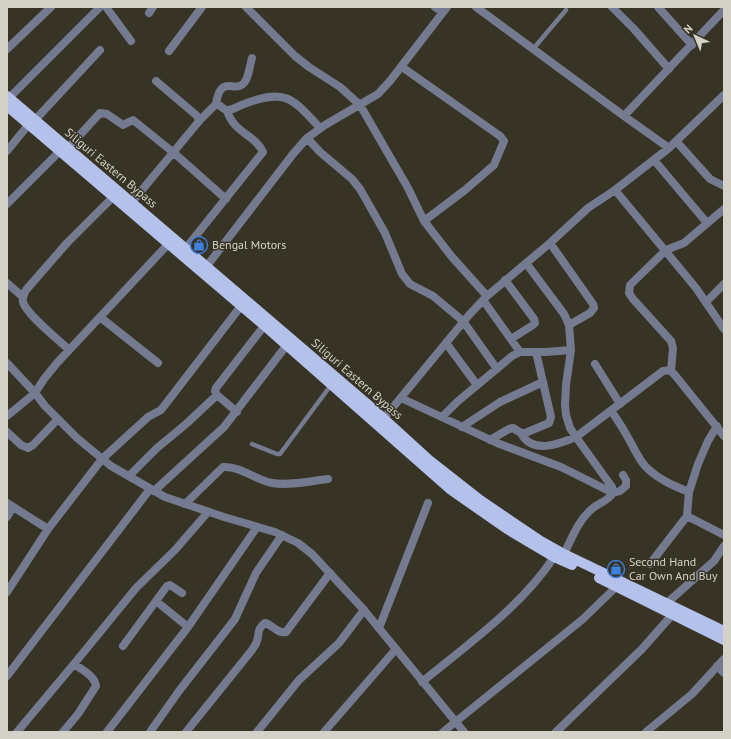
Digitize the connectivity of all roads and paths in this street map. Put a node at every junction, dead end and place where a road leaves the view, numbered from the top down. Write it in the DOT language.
graph roads {
  1 [pos="51,7"];
  2 [pos="100,7"];
  3 [pos="106,7"];
  4 [pos="202,7"];
  5 [pos="246,7"];
  6 [pos="435,7"];
  7 [pos="476,7"];
  8 [pos="612,7"];
  9 [pos="658,7"];
  10 [pos="445,10"];
  11 [pos="566,10"];
  12 [pos="724,10"];
  13 [pos="131,41"];
  14 [pos="692,45"];
  15 [pos="533,49"];
  16 [pos="7,50"];
  17 [pos="100,50"];
  18 [pos="169,51"];
  19 [pos="252,58"];
  20 [pos="402,66"];
  21 [pos="669,69"];
  22 [pos="156,81"];
  23 [pos="8,100"];
  24 [pos="722,101"];
  25 [pos="216,104"];
  26 [pos="360,105"];
  27 [pos="227,110"];
  28 [pos="341,115"];
  29 [pos="624,116"];
  30 [pos="200,120"];
  31 [pos="32,122"];
  32 [pos="323,126"];
  33 [pos="307,138"];
  34 [pos="676,141"];
  35 [pos="669,148"];
  36 [pos="64,149"];
  37 [pos="7,152"];
  38 [pos="174,153"];
  39 [pos="654,160"];
  40 [pos="724,186"];
  41 [pos="615,190"];
  42 [pos="113,197"];
  43 [pos="226,199"];
  44 [pos="132,202"];
  45 [pos="7,204"];
  46 [pos="724,209"];
  47 [pos="424,221"];
  48 [pos="707,223"];
  49 [pos="171,241"];
  50 [pos="550,243"];
  51 [pos="186,248"];
  52 [pos="666,250"];
  53 [pos="526,263"];
  54 [pos="204,269"];
  55 [pos="505,280"];
  56 [pos="7,283"];
  57 [pos="724,284"];
  58 [pos="23,297"];
  59 [pos="485,298"];
  60 [pos="706,302"];
  61 [pos="241,306"];
  62 [pos="100,316"];
  63 [pos="463,322"];
  64 [pos="569,325"];
  65 [pos="264,326"];
  66 [pos="724,329"];
  67 [pos="511,340"];
  68 [pos="446,343"];
  69 [pos="286,346"];
  70 [pos="69,350"];
  71 [pos="571,350"];
  72 [pos="520,352"];
  73 [pos="536,352"];
  74 [pos="7,363"];
  75 [pos="158,363"];
  76 [pos="594,364"];
  77 [pos="497,369"];
  78 [pos="671,371"];
  79 [pos="543,382"];
  80 [pos="332,385"];
  81 [pos="477,385"];
  82 [pos="35,393"];
  83 [pos="217,395"];
  84 [pos="401,398"];
  85 [pos="620,404"];
  86 [pos="611,411"];
  87 [pos="236,412"];
  88 [pos="7,416"];
  89 [pos="442,417"];
  90 [pos="58,419"];
  91 [pos="380,422"];
  92 [pos="717,426"];
  93 [pos="462,427"];
  94 [pos="7,432"];
  95 [pos="521,433"];
  96 [pos="724,436"];
  97 [pos="576,438"];
  98 [pos="490,440"];
  99 [pos="252,444"];
  100 [pos="102,459"];
  101 [pos="425,462"];
  102 [pos="623,475"];
  103 [pos="129,476"];
  104 [pos="328,478"];
  105 [pos="152,490"];
  106 [pos="613,493"];
  107 [pos="688,499"];
  108 [pos="428,503"];
  109 [pos="184,504"];
  110 [pos="10,505"];
  111 [pos="208,512"];
  112 [pos="687,516"];
  113 [pos="7,517"];
  114 [pos="257,527"];
  115 [pos="48,529"];
  116 [pos="282,535"];
  117 [pos="724,535"];
  118 [pos="724,546"];
  119 [pos="559,555"];
  120 [pos="650,564"];
  121 [pos="330,573"];
  122 [pos="616,587"];
  123 [pos="7,592"];
  124 [pos="182,593"];
  125 [pos="156,601"];
  126 [pos="667,603"];
  127 [pos="364,610"];
  128 [pos="672,615"];
  129 [pos="188,627"];
  130 [pos="379,628"];
  131 [pos="724,631"];
  132 [pos="724,640"];
  133 [pos="123,646"];
  134 [pos="396,649"];
  135 [pos="724,659"];
  136 [pos="74,664"];
  137 [pos="717,666"];
  138 [pos="724,673"];
  139 [pos="7,676"];
  140 [pos="422,682"];
  141 [pos="456,721"];
  142 [pos="17,732"];
  143 [pos="63,732"];
  144 [pos="107,732"];
  145 [pos="150,732"];
  146 [pos="186,732"];
  147 [pos="257,732"];
  148 [pos="324,732"];
  149 [pos="443,732"];
  150 [pos="464,732"];
  151 [pos="556,732"];
  152 [pos="646,732"];
  1 -- 16 [label="street"];
  2 -- 23 [label="street"];
  3 -- 13 [label="street"];
  4 -- 18 [label="street"];
  5 -- 26 [label="street"];
  6 -- 10 [label="street"];
  7 -- 15 [label="street"];
  8 -- 21 [label="street"];
  9 -- 14 [label="street"];
  10 -- 20 [label="street"];
  11 -- 15 [label="lane"];
  12 -- 14 [label="street"];
  14 -- 21 [label="street"];
  15 -- 29 [label="street"];
  17 -- 31 [label="street"];
  19 -- 25 [label="street"];
  20 -- 26 [label="street"];
  20 -- 47 [label="street"];
  21 -- 29 [label="street"];
  22 -- 30 [label="street"];
  23 -- 31 [label="main road, Siliguri Eastern Bypass"];
  24 -- 34 [label="street"];
  25 -- 27 [label="street"];
  25 -- 30 [label="street"];
  26 -- 32 [label="street"];
  26 -- 47 [label="street"];
  27 -- 32 [label="street"];
  27 -- 43 [label="street"];
  28 -- 32 [label="street"];
  29 -- 35 [label="street"];
  30 -- 38 [label="street"];
  31 -- 36 [label="main road, Siliguri Eastern Bypass"];
  31 -- 37 [label="street"];
  32 -- 33 [label="street"];
  33 -- 54 [label="street"];
  33 -- 63 [label="street"];
  34 -- 35 [label="street"];
  34 -- 40 [label="street"];
  35 -- 39 [label="street"];
  36 -- 38 [label="street"];
  36 -- 42 [label="main road, Siliguri Eastern Bypass"];
  36 -- 44 [label="main road, Siliguri Eastern Bypass"];
  36 -- 45 [label="street"];
  38 -- 43 [label="street"];
  38 -- 44 [label="street"];
  39 -- 41 [label="street"];
  39 -- 48 [label="street"];
  41 -- 50 [label="street"];
  41 -- 52 [label="street"];
  42 -- 49 [label="main road, Siliguri Eastern Bypass"];
  42 -- 58 [label="street"];
  43 -- 51 [label="street"];
  44 -- 49 [label="main road, Siliguri Eastern Bypass"];
  46 -- 48 [label="street"];
  47 -- 59 [label="street"];
  48 -- 52 [label="street"];
  49 -- 51 [label="main road, Siliguri Eastern Bypass"];
  49 -- 54 [label="main road, Siliguri Eastern Bypass"];
  49 -- 62 [label="street"];
  50 -- 53 [label="street"];
  50 -- 64 [label="street"];
  51 -- 54 [label="main road, Siliguri Eastern Bypass"];
  52 -- 60 [label="street"];
  52 -- 78 [label="street"];
  53 -- 55 [label="street"];
  53 -- 64 [label="street"];
  54 -- 61 [label="main road, Siliguri Eastern Bypass"];
  54 -- 91 [label="main road, Siliguri Eastern Bypass"];
  55 -- 59 [label="street"];
  55 -- 67 [label="street"];
  56 -- 58 [label="street"];
  57 -- 60 [label="street"];
  58 -- 70 [label="street"];
  59 -- 63 [label="street"];
  59 -- 67 [label="street"];
  60 -- 66 [label="street"];
  61 -- 65 [label="main road, Siliguri Eastern Bypass"];
  61 -- 100 [label="street"];
  62 -- 70 [label="street"];
  62 -- 75 [label="street"];
  63 -- 68 [label="street"];
  63 -- 77 [label="street"];
  64 -- 71 [label="street"];
  65 -- 69 [label="main road, Siliguri Eastern Bypass"];
  65 -- 83 [label="street"];
  67 -- 72 [label="street"];
  68 -- 81 [label="street"];
  68 -- 84 [label="street"];
  69 -- 80 [label="main road, Siliguri Eastern Bypass"];
  69 -- 87 [label="street"];
  70 -- 82 [label="street"];
  71 -- 73 [label="street"];
  71 -- 97 [label="street"];
  72 -- 73 [label="street"];
  72 -- 77 [label="street"];
  73 -- 79 [label="street"];
  74 -- 82 [label="street"];
  76 -- 85 [label="street"];
  77 -- 81 [label="street"];
  78 -- 85 [label="street"];
  78 -- 92 [label="street"];
  79 -- 93 [label="street"];
  79 -- 95 [label="street"];
  80 -- 91 [label="main road, Siliguri Eastern Bypass"];
  80 -- 99 [label="lane"];
  81 -- 89 [label="street"];
  82 -- 88 [label="street"];
  82 -- 90 [label="street"];
  83 -- 87 [label="street"];
  83 -- 103 [label="street"];
  84 -- 89 [label="street"];
  84 -- 91 [label="street"];
  85 -- 86 [label="street"];
  86 -- 97 [label="street"];
  86 -- 107 [label="street"];
  87 -- 105 [label="street"];
  89 -- 93 [label="street"];
  90 -- 94 [label="street"];
  90 -- 100 [label="street"];
  91 -- 101 [label="main road, Siliguri Eastern Bypass"];
  92 -- 96 [label="street"];
  92 -- 107 [label="street"];
  93 -- 98 [label="street"];
  95 -- 97 [label="street"];
  95 -- 98 [label="street"];
  97 -- 106 [label="street"];
  98 -- 106 [label="street"];
  100 -- 103 [label="street"];
  100 -- 115 [label="street"];
  101 -- 119 [label="main road, Siliguri Eastern Bypass"];
  101 -- 119 [label="main road, Siliguri Eastern Bypass"];
  102 -- 106 [label="street"];
  103 -- 105 [label="street"];
  104 -- 109 [label="street"];
  105 -- 109 [label="street"];
  105 -- 139 [label="street"];
  106 -- 119 [label="street"];
  107 -- 112 [label="street"];
  108 -- 130 [label="street"];
  109 -- 111 [label="street"];
  110 -- 113 [label="street"];
  110 -- 115 [label="street"];
  111 -- 114 [label="street"];
  111 -- 136 [label="street"];
  112 -- 117 [label="street"];
  112 -- 120 [label="street"];
  114 -- 116 [label="street"];
  114 -- 129 [label="street"];
  115 -- 123 [label="street"];
  116 -- 121 [label="street"];
  116 -- 145 [label="street"];
  118 -- 126 [label="street"];
  119 -- 122 [label="main road, Siliguri Eastern Bypass"];
  119 -- 126 [label="main road, Siliguri Eastern Bypass"];
  119 -- 140 [label="street"];
  121 -- 127 [label="street"];
  121 -- 146 [label="street"];
  122 -- 128 [label="main road, Siliguri Eastern Bypass"];
  122 -- 141 [label="street"];
  124 -- 125 [label="street"];
  125 -- 129 [label="street"];
  125 -- 133 [label="street"];
  126 -- 131 [label="main road, Siliguri Eastern Bypass"];
  127 -- 130 [label="street"];
  127 -- 147 [label="street"];
  128 -- 132 [label="main road, Siliguri Eastern Bypass"];
  128 -- 151 [label="street"];
  129 -- 144 [label="street"];
  130 -- 134 [label="street"];
  134 -- 140 [label="street"];
  134 -- 148 [label="street"];
  135 -- 137 [label="street"];
  136 -- 142 [label="street"];
  136 -- 143 [label="street"];
  137 -- 138 [label="street"];
  137 -- 152 [label="street"];
  140 -- 141 [label="street"];
  141 -- 149 [label="street"];
  141 -- 150 [label="street"];
}
